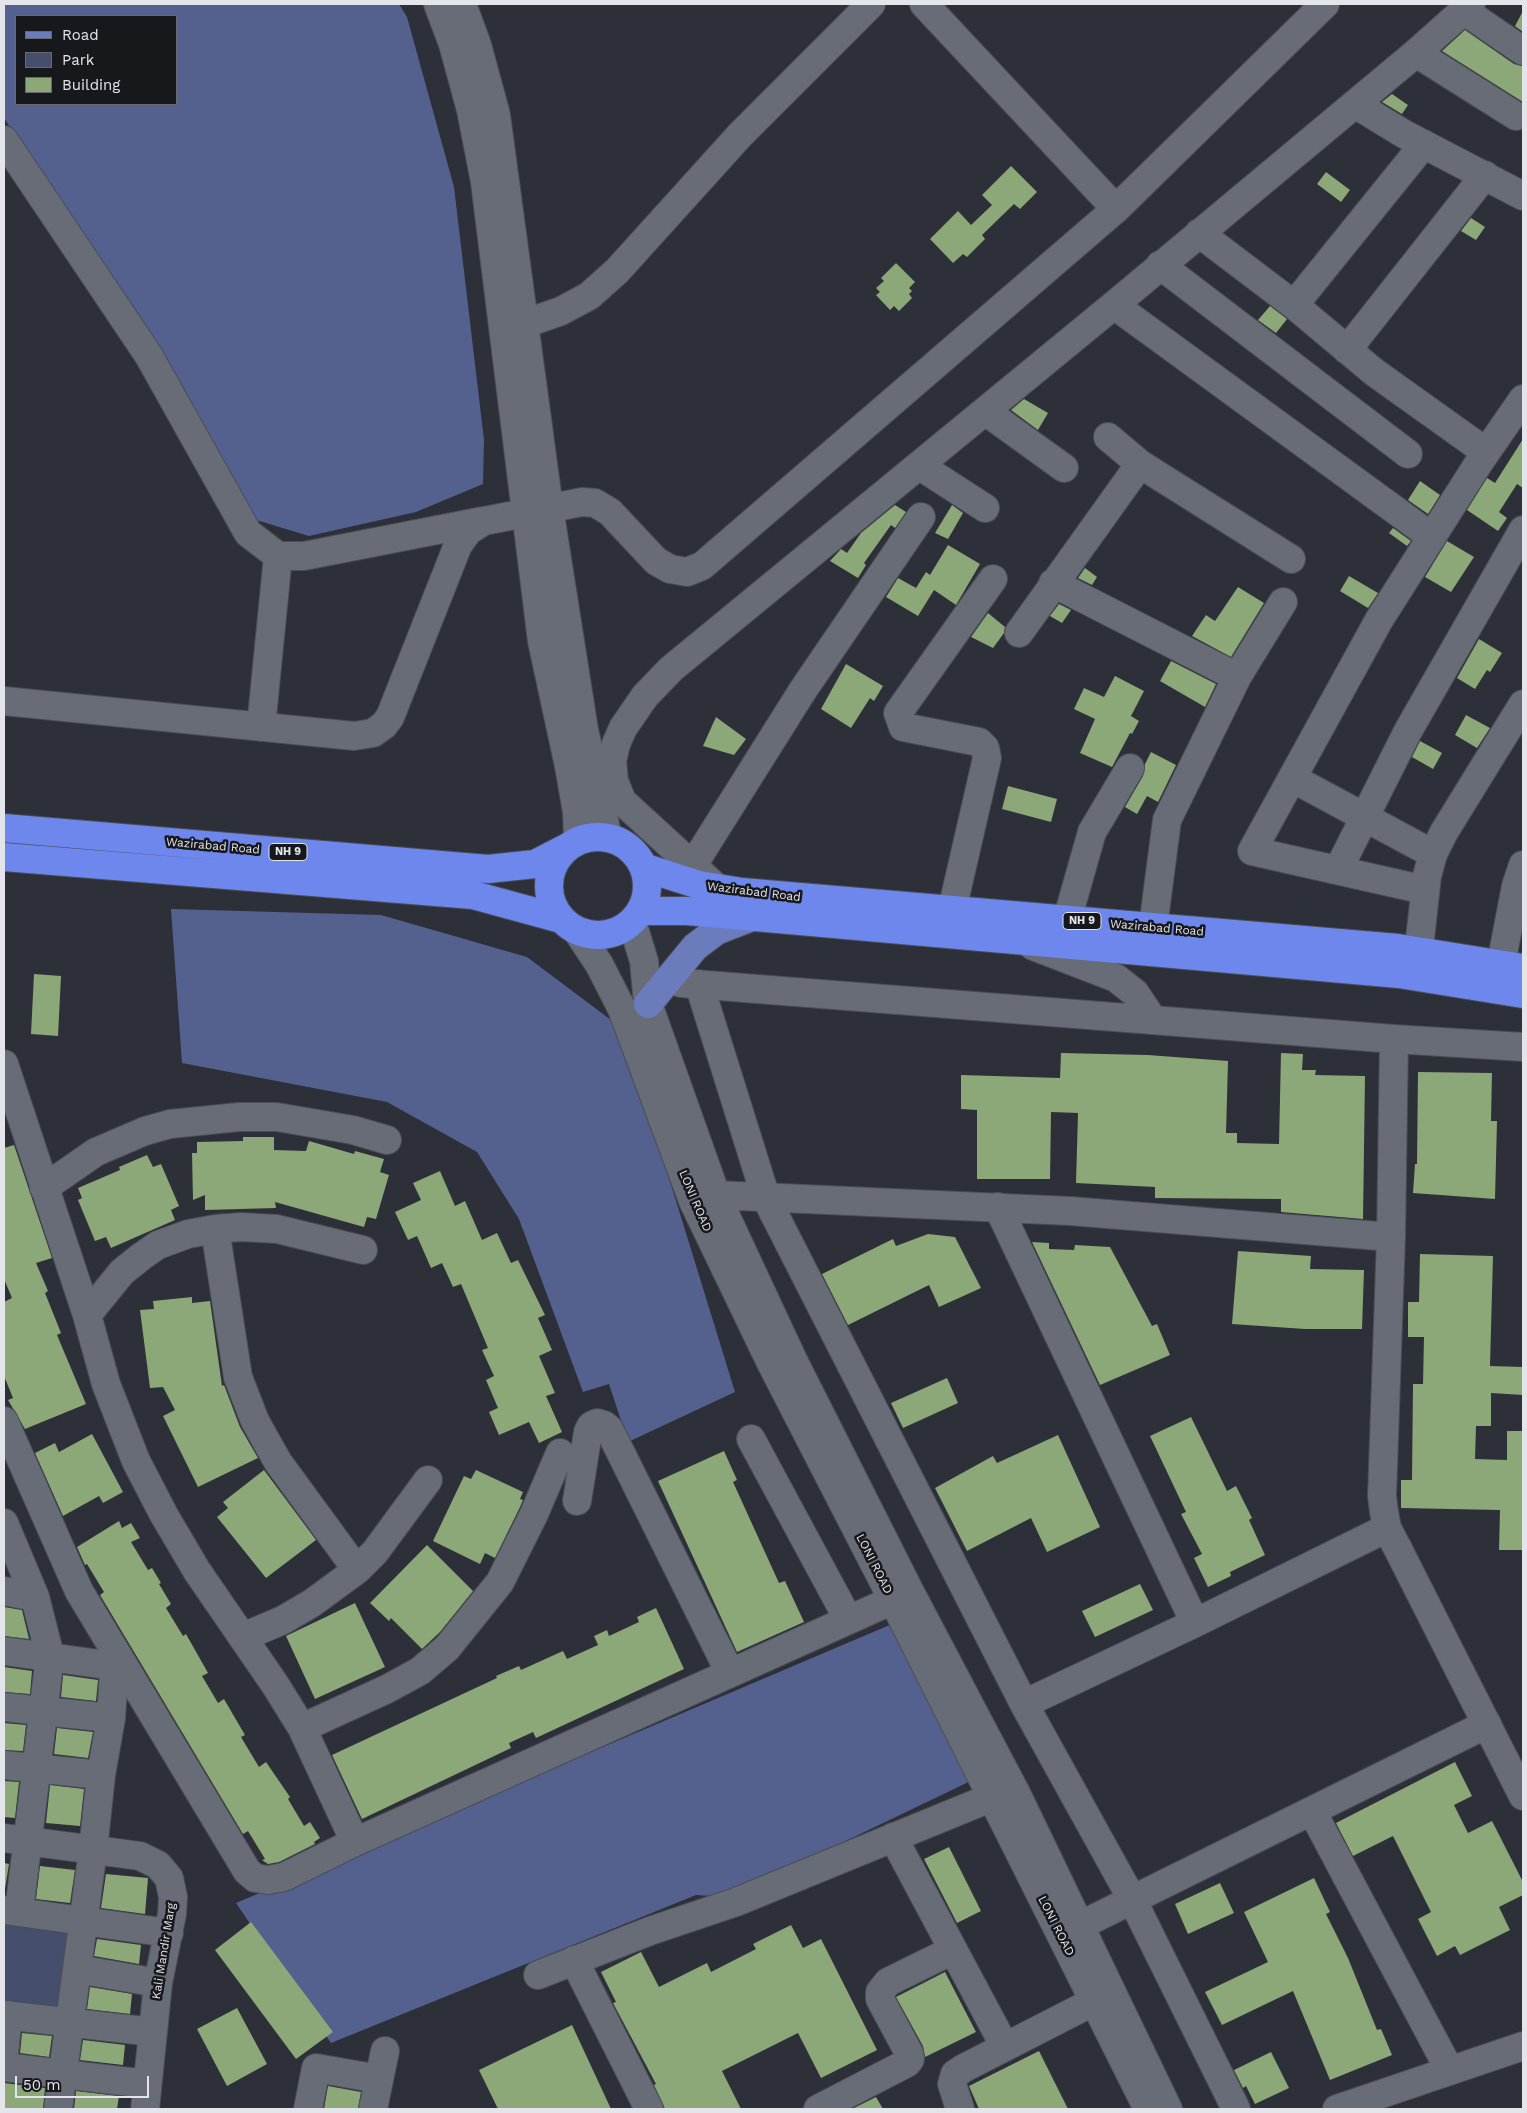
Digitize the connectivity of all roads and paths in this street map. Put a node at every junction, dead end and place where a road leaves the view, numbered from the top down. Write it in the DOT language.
graph roads {
  1 [pos="438,4"];
  2 [pos="462,4"];
  3 [pos="871,4"];
  4 [pos="924,4"];
  5 [pos="1324,4"];
  6 [pos="1467,7"];
  7 [pos="1523,51"];
  8 [pos="1416,53"];
  9 [pos="1355,104"];
  10 [pos="1516,116"];
  11 [pos="4,140"];
  12 [pos="1424,144"];
  13 [pos="1485,175"];
  14 [pos="1523,196"];
  15 [pos="1116,209"];
  16 [pos="1199,233"];
  17 [pos="1160,265"];
  18 [pos="1114,304"];
  19 [pos="1294,305"];
  20 [pos="513,325"];
  21 [pos="1347,350"];
  22 [pos="1523,399"];
  23 [pos="985,411"];
  24 [pos="1108,438"];
  25 [pos="1486,452"];
  26 [pos="1408,454"];
  27 [pos="1140,464"];
  28 [pos="920,466"];
  29 [pos="1064,468"];
  30 [pos="985,508"];
  31 [pos="538,511"];
  32 [pos="921,517"];
  33 [pos="484,521"];
  34 [pos="1523,530"];
  35 [pos="1432,537"];
  36 [pos="278,556"];
  37 [pos="1291,559"];
  38 [pos="1513,570"];
  39 [pos="992,579"];
  40 [pos="1054,583"];
  41 [pos="1283,602"];
  42 [pos="1019,633"];
  43 [pos="1237,677"];
  44 [pos="4,701"];
  45 [pos="1523,704"];
  46 [pos="261,727"];
  47 [pos="1130,768"];
  48 [pos="1292,778"];
  49 [pos="1363,816"];
  50 [pos="4,828"];
  51 [pos="608,838"];
  52 [pos="573,844"];
  53 [pos="1433,854"];
  54 [pos="4,857"];
  55 [pos="1523,865"];
  56 [pos="693,866"];
  57 [pos="643,867"];
  58 [pos="1338,870"];
  59 [pos="716,888"];
  60 [pos="1425,890"];
  61 [pos="952,910"];
  62 [pos="636,916"];
  63 [pos="752,917"];
  64 [pos="1066,920"];
  65 [pos="569,925"];
  66 [pos="1151,939"];
  67 [pos="1018,940"];
  68 [pos="1417,964"];
  69 [pos="1512,966"];
  70 [pos="665,982"];
  71 [pos="699,984"];
  72 [pos="1523,994"];
  73 [pos="635,1006"];
  74 [pos="1153,1020"];
  75 [pos="1394,1039"];
  76 [pos="1521,1046"];
  77 [pos="4,1064"];
  78 [pos="387,1140"];
  79 [pos="44,1188"];
  80 [pos="716,1195"];
  81 [pos="766,1198"];
  82 [pos="998,1208"];
  83 [pos="215,1229"];
  84 [pos="1391,1237"];
  85 [pos="363,1250"];
  86 [pos="87,1316"];
  87 [pos="771,1338"];
  88 [pos="4,1421"];
  89 [pos="751,1439"];
  90 [pos="560,1453"];
  91 [pos="428,1480"];
  92 [pos="577,1501"];
  93 [pos="4,1523"];
  94 [pos="1388,1528"];
  95 [pos="357,1570"];
  96 [pos="4,1591"];
  97 [pos="35,1597"];
  98 [pos="893,1600"];
  99 [pos="848,1619"];
  100 [pos="1196,1623"];
  101 [pos="243,1637"];
  102 [pos="4,1651"];
  103 [pos="50,1656"];
  104 [pos="730,1673"];
  105 [pos="1024,1704"];
  106 [pos="4,1707"];
  107 [pos="43,1711"];
  108 [pos="110,1718"];
  109 [pos="1487,1724"];
  110 [pos="302,1728"];
  111 [pos="1512,1750"];
  112 [pos="4,1765"];
  113 [pos="37,1768"];
  114 [pos="101,1775"];
  115 [pos="1523,1796"];
  116 [pos="990,1798"];
  117 [pos="1312,1811"];
  118 [pos="893,1837"];
  119 [pos="17,1840"];
  120 [pos="354,1842"];
  121 [pos="94,1850"];
  122 [pos="1133,1901"];
  123 [pos="12,1911"];
  124 [pos="84,1922"];
  125 [pos="1071,1931"];
  126 [pos="169,1933"];
  127 [pos="953,1950"];
  128 [pos="574,1960"];
  129 [pos="77,1969"];
  130 [pos="538,1975"];
  131 [pos="158,1983"];
  132 [pos="1096,2003"];
  133 [pos="6,2015"];
  134 [pos="70,2023"];
  135 [pos="153,2032"];
  136 [pos="1523,2046"];
  137 [pos="1005,2047"];
  138 [pos="385,2051"];
  139 [pos="4,2055"];
  140 [pos="4,2067"];
  141 [pos="1450,2071"];
  142 [pos="63,2074"];
  143 [pos="379,2079"];
  144 [pos="146,2096"];
  145 [pos="58,2109"];
  146 [pos="308,2109"];
  147 [pos="373,2109"];
  148 [pos="649,2109"];
  149 [pos="818,2109"];
  150 [pos="960,2109"];
  151 [pos="1148,2109"];
  152 [pos="1168,2109"];
  153 [pos="1236,2109"];
  154 [pos="1337,2109"];
  1 -- 20 [label="street"];
  2 -- 20 [label="street"];
  3 -- 20 [label="street"];
  4 -- 15 [label="street"];
  5 -- 15 [label="street"];
  6 -- 7 [label="street"];
  6 -- 8 [label="street"];
  8 -- 9 [label="street"];
  8 -- 10 [label="street"];
  9 -- 12 [label="street"];
  9 -- 16 [label="street"];
  11 -- 36 [label="street"];
  12 -- 13 [label="street"];
  12 -- 19 [label="street"];
  13 -- 14 [label="street"];
  13 -- 21 [label="street"];
  15 -- 31 [label="street"];
  16 -- 17 [label="street"];
  16 -- 19 [label="street"];
  17 -- 18 [label="street"];
  17 -- 26 [label="street"];
  18 -- 23 [label="street"];
  18 -- 35 [label="street"];
  19 -- 21 [label="street"];
  20 -- 31 [label="street"];
  21 -- 25 [label="street"];
  22 -- 25 [label="street"];
  23 -- 28 [label="street"];
  23 -- 29 [label="street"];
  24 -- 27 [label="street"];
  25 -- 35 [label="street"];
  27 -- 37 [label="street"];
  27 -- 40 [label="street"];
  28 -- 30 [label="street"];
  28 -- 56 [label="street"];
  31 -- 33 [label="street"];
  31 -- 51 [label="street"];
  31 -- 52 [label="street"];
  32 -- 56 [label="street"];
  33 -- 36 [label="street"];
  33 -- 46 [label="street"];
  34 -- 38 [label="street"];
  35 -- 48 [label="street"];
  36 -- 46 [label="street"];
  38 -- 49 [label="street"];
  39 -- 61 [label="street"];
  40 -- 42 [label="street"];
  40 -- 43 [label="street"];
  41 -- 43 [label="street"];
  43 -- 66 [label="street"];
  44 -- 46 [label="street"];
  45 -- 53 [label="street"];
  47 -- 64 [label="street"];
  48 -- 49 [label="street"];
  48 -- 58 [label="street"];
  49 -- 53 [label="street"];
  49 -- 58 [label="street"];
  50 -- 52 [label="highway, Wazirabad Road / NH 9"];
  51 -- 52 [label="highway"];
  51 -- 57 [label="highway"];
  52 -- 65 [label="highway"];
  53 -- 60 [label="street"];
  54 -- 65 [label="highway, NH 9"];
  55 -- 69 [label="street"];
  56 -- 59 [label="street"];
  57 -- 59 [label="highway, Wazirabad Road / NH 9"];
  57 -- 62 [label="highway"];
  58 -- 60 [label="street"];
  59 -- 61 [label="highway, Wazirabad Road / NH 9"];
  60 -- 68 [label="street"];
  61 -- 64 [label="highway, Wazirabad Road / NH 9"];
  62 -- 63 [label="highway, Wazirabad Road / NH 9"];
  62 -- 65 [label="highway"];
  62 -- 73 [label="street"];
  63 -- 67 [label="highway, Wazirabad Road / NH 9"];
  63 -- 70 [label="main road"];
  64 -- 66 [label="highway, Wazirabad Road / NH 9"];
  65 -- 73 [label="street"];
  66 -- 67 [label="highway, Wazirabad Road / NH 9"];
  66 -- 68 [label="highway, Wazirabad Road / NH 9"];
  67 -- 74 [label="street"];
  68 -- 69 [label="highway, Wazirabad Road / NH 9"];
  68 -- 72 [label="highway, Wazirabad Road / NH 9"];
  70 -- 71 [label="street"];
  70 -- 73 [label="main road"];
  71 -- 74 [label="street"];
  71 -- 81 [label="street"];
  73 -- 80 [label="street, LONI ROAD"];
  73 -- 87 [label="street, LONI ROAD"];
  74 -- 75 [label="street"];
  75 -- 76 [label="street"];
  75 -- 84 [label="street"];
  77 -- 79 [label="street"];
  78 -- 79 [label="street"];
  79 -- 86 [label="street"];
  80 -- 81 [label="street"];
  80 -- 87 [label="street, LONI ROAD"];
  81 -- 82 [label="street"];
  81 -- 105 [label="street"];
  82 -- 84 [label="street"];
  82 -- 100 [label="street"];
  83 -- 85 [label="street"];
  83 -- 86 [label="street"];
  83 -- 95 [label="street"];
  84 -- 94 [label="street"];
  86 -- 101 [label="street"];
  87 -- 98 [label="street, LONI ROAD"];
  87 -- 125 [label="street, LONI ROAD"];
  88 -- 120 [label="street"];
  89 -- 99 [label="street"];
  90 -- 110 [label="street"];
  91 -- 95 [label="street"];
  92 -- 104 [label="street"];
  93 -- 97 [label="street"];
  94 -- 100 [label="street"];
  94 -- 109 [label="street"];
  95 -- 101 [label="street"];
  96 -- 97 [label="street"];
  97 -- 103 [label="street"];
  98 -- 99 [label="street"];
  98 -- 116 [label="street, LONI ROAD"];
  99 -- 104 [label="street"];
  100 -- 105 [label="street"];
  101 -- 110 [label="street"];
  102 -- 103 [label="street"];
  103 -- 107 [label="street"];
  103 -- 108 [label="street"];
  104 -- 120 [label="street"];
  105 -- 122 [label="street"];
  106 -- 107 [label="street"];
  107 -- 108 [label="street"];
  107 -- 113 [label="street"];
  108 -- 114 [label="street"];
  109 -- 111 [label="street"];
  109 -- 117 [label="street"];
  110 -- 120 [label="street"];
  111 -- 115 [label="street"];
  112 -- 113 [label="street"];
  113 -- 114 [label="street"];
  113 -- 119 [label="street"];
  114 -- 121 [label="street"];
  116 -- 118 [label="street"];
  116 -- 125 [label="street, LONI ROAD"];
  117 -- 122 [label="street"];
  117 -- 141 [label="street"];
  118 -- 127 [label="street"];
  118 -- 128 [label="street"];
  119 -- 121 [label="street, Kali Mandir Marg"];
  119 -- 123 [label="street"];
  121 -- 124 [label="street"];
  121 -- 126 [label="street, Kali Mandir Marg"];
  122 -- 125 [label="street"];
  122 -- 153 [label="street"];
  123 -- 124 [label="street"];
  124 -- 126 [label="street"];
  124 -- 129 [label="street"];
  125 -- 132 [label="street, LONI ROAD"];
  125 -- 152 [label="street, LONI ROAD"];
  126 -- 131 [label="street, Kali Mandir Marg"];
  127 -- 137 [label="street"];
  127 -- 149 [label="street"];
  128 -- 130 [label="street"];
  128 -- 148 [label="street"];
  129 -- 131 [label="street"];
  129 -- 134 [label="street"];
  131 -- 135 [label="street, Kali Mandir Marg"];
  132 -- 137 [label="street"];
  132 -- 151 [label="street, LONI ROAD"];
  133 -- 134 [label="street"];
  133 -- 139 [label="street"];
  134 -- 135 [label="street"];
  134 -- 142 [label="street"];
  135 -- 144 [label="street, Kali Mandir Marg"];
  136 -- 141 [label="street"];
  137 -- 150 [label="street"];
  138 -- 143 [label="street"];
  140 -- 142 [label="street"];
  141 -- 154 [label="street"];
  142 -- 144 [label="street"];
  142 -- 145 [label="street"];
  143 -- 146 [label="street"];
  143 -- 147 [label="street"];
}
